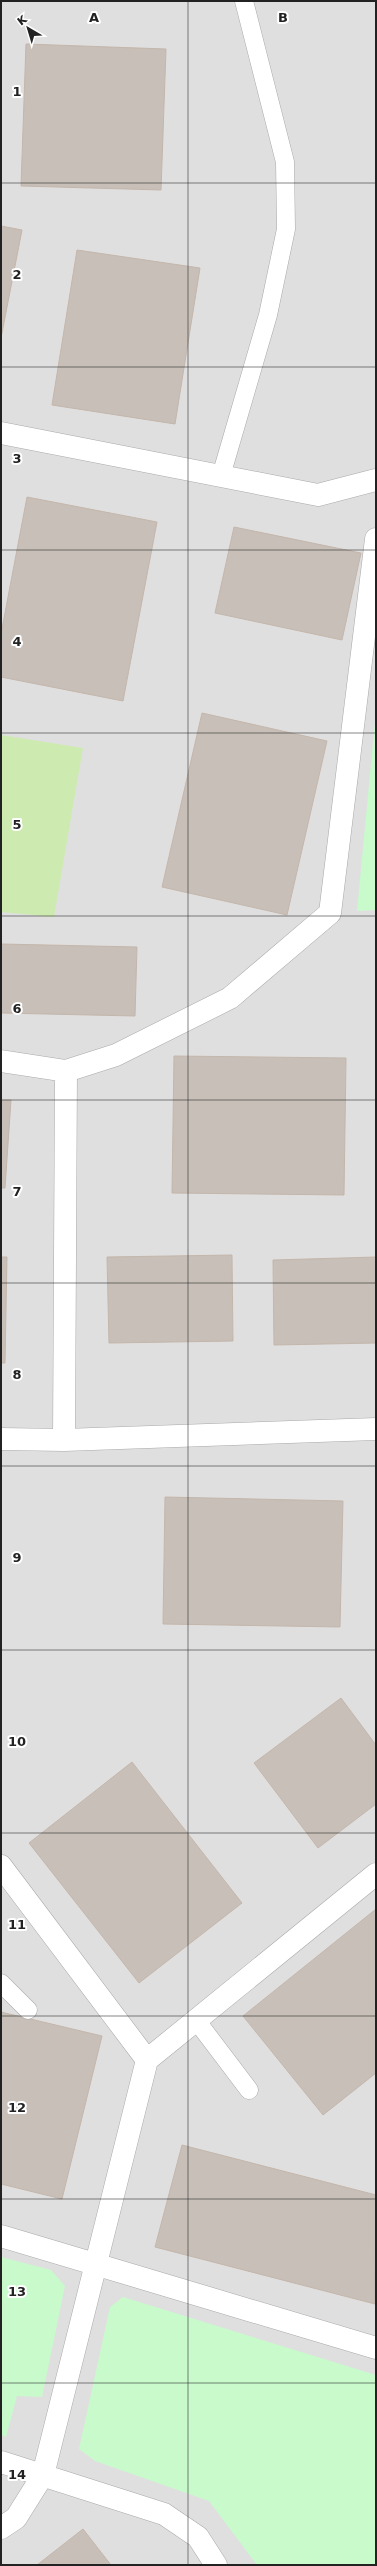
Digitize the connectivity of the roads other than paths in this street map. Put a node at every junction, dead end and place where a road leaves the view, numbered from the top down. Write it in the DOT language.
graph roads {
  1 [pos="244,1"];
  2 [pos="1,433"];
  3 [pos="221,476"];
  4 [pos="376,480"];
  5 [pos="376,539"];
  6 [pos="1,1061"];
  7 [pos="66,1071"];
  8 [pos="376,1429"];
  9 [pos="1,1439"];
  10 [pos="64,1440"];
  11 [pos="1,1866"];
  12 [pos="376,1874"];
  13 [pos="1,1983"];
  14 [pos="28,2010"];
  15 [pos="196,2020"];
  16 [pos="147,2060"];
  17 [pos="249,2090"];
  18 [pos="1,2236"];
  19 [pos="96,2263"];
  20 [pos="376,2348"];
  21 [pos="1,2462"];
  22 [pos="43,2475"];
  23 [pos="1,2528"];
  24 [pos="216,2565"];
  1 -- 3 [label="lane"];
  2 -- 3 [label="street"];
  3 -- 4 [label="street"];
  5 -- 7 [label="street"];
  6 -- 7 [label="street"];
  7 -- 10 [label="street"];
  8 -- 10 [label="street"];
  9 -- 10 [label="street"];
  11 -- 16 [label="street"];
  12 -- 15 [label="street"];
  13 -- 14 [label="lane"];
  15 -- 16 [label="street"];
  15 -- 17 [label="lane"];
  16 -- 19 [label="street"];
  18 -- 19 [label="street"];
  19 -- 20 [label="street"];
  19 -- 22 [label="street"];
  21 -- 22 [label="street"];
  22 -- 23 [label="street"];
  22 -- 24 [label="street"];
}
